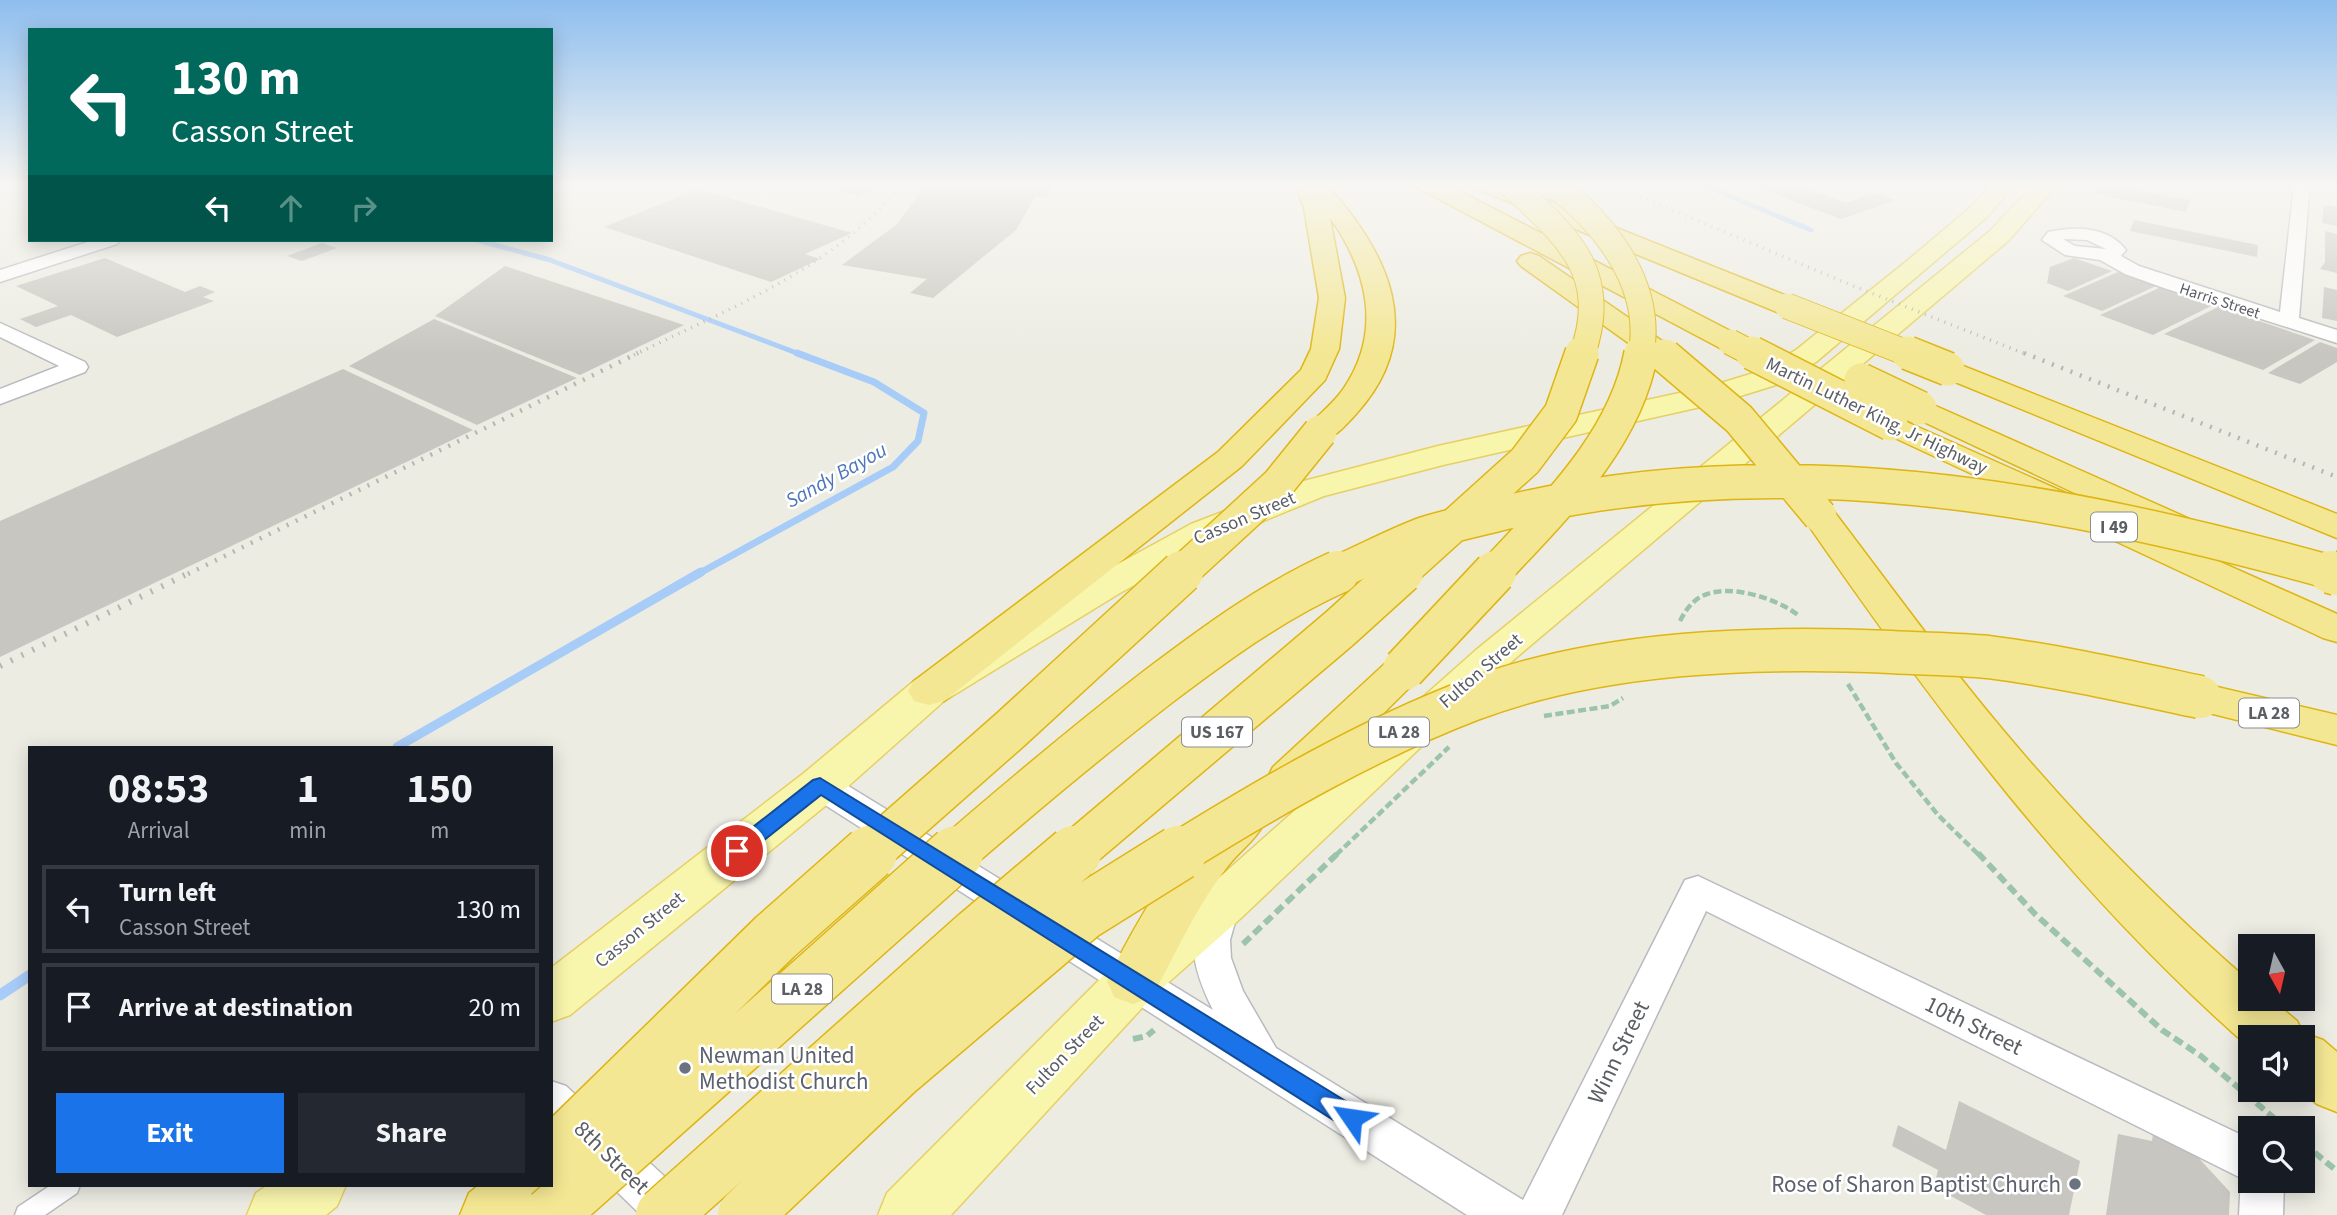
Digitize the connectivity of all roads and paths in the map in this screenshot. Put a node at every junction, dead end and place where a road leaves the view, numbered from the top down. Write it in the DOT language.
graph roads {
  1 [pos="1322,240"];
  2 [pos="1358,240"];
  3 [pos="1498,240"];
  4 [pos="1543,240"];
  5 [pos="1565,240"];
  6 [pos="1569,240"];
  7 [pos="1611,240"];
  8 [pos="1623,240"];
  9 [pos="1947,240"];
  10 [pos="1995,240"];
  11 [pos="2297,240"];
  12 [pos="104,242"];
  13 [pos="2105,255"];
  14 [pos="0,276"];
  15 [pos="2289,321"];
  16 [pos="0,329"];
  17 [pos="1743,336"];
  18 [pos="2337,337"];
  19 [pos="0,397"];
  20 [pos="1905,416"];
  21 [pos="2337,527"];
  22 [pos="2337,574"];
  23 [pos="2337,600"];
  24 [pos="1804,620"];
  25 [pos="1676,628"];
  26 [pos="2337,629"];
  27 [pos="1844,677"];
  28 [pos="929,691"];
  29 [pos="1634,692"];
  30 [pos="1541,716"];
  31 [pos="2337,730"];
  32 [pos="1460,737"];
  33 [pos="820,785"];
  34 [pos="1698,890"];
  35 [pos="1222,905"];
  36 [pos="1217,972"];
  37 [pos="1133,981"];
  38 [pos="553,997"];
  39 [pos="1178,1009"];
  40 [pos="1100,1016"];
  41 [pos="2263,1025"];
  42 [pos="1264,1063"];
  43 [pos="2315,1068"];
  44 [pos="2337,1086"];
  45 [pos="553,1102"];
  46 [pos="2272,1116"];
  47 [pos="2315,1153"];
  48 [pos="553,1154"];
  49 [pos="2238,1155"];
  50 [pos="2337,1171"];
  51 [pos="66,1187"];
  52 [pos="313,1187"];
  53 [pos="520,1187"];
  54 [pos="2262,1193"];
  55 [pos="26,1215"];
  56 [pos="278,1215"];
  57 [pos="491,1215"];
  58 [pos="550,1215"];
  59 [pos="663,1215"];
  60 [pos="673,1215"];
  61 [pos="745,1215"];
  62 [pos="909,1215"];
  63 [pos="1507,1215"];
  64 [pos="1539,1215"];
  65 [pos="2261,1215"];
  1 -- 28 [label="highway"];
  2 -- 48 [label="highway, bridge"];
  3 -- 41 [label="highway, bridge"];
  4 -- 17 [label="highway, Martin Luther King, Jr Highway / I 49"];
  5 -- 59 [label="highway, US 167, bridge"];
  6 -- 17 [label="highway, Martin Luther King, Jr Highway / I 49"];
  7 -- 37 [label="highway, bridge"];
  8 -- 21 [label="highway, bridge"];
  9 -- 28 [label="main road, Casson Street"];
  10 -- 35 [label="main road, Fulton Street"];
  11 -- 15 [label="street"];
  12 -- 14 [label="street"];
  13 -- 15 [label="street, Harris Street"];
  15 -- 18 [label="street, Harris Street"];
  16 -- 19 [label="street"];
  17 -- 20 [label="highway, Martin Luther King, Jr Highway / I 49, bridge"];
  20 -- 23 [label="highway, Martin Luther King, Jr Highway / I 49"];
  20 -- 26 [label="highway, Martin Luther King, Jr Highway / I 49"];
  22 -- 58 [label="highway, LA 28, bridge"];
  24 -- 25 [label="path"];
  27 -- 46 [label="path"];
  28 -- 33 [label="main road, Casson Street"];
  29 -- 30 [label="path"];
  31 -- 61 [label="highway, LA 28, bridge"];
  32 -- 36 [label="path"];
  33 -- 37 [label="street"];
  33 -- 38 [label="main road, Casson Street"];
  34 -- 49 [label="street, 10th Street"];
  34 -- 64 [label="street, Winn Street"];
  35 -- 36 [label="street"];
  35 -- 37 [label="main road, Fulton Street"];
  36 -- 42 [label="street"];
  37 -- 39 [label="street"];
  37 -- 40 [label="main road, Fulton Street"];
  39 -- 40 [label="path"];
  39 -- 42 [label="street"];
  40 -- 62 [label="main road, Fulton Street"];
  42 -- 63 [label="street"];
  43 -- 44 [label="highway"];
  45 -- 60 [label="street, 8th Street"];
  47 -- 50 [label="path"];
  51 -- 55 [label="lane"];
  52 -- 56 [label="main road"];
  53 -- 57 [label="highway"];
  54 -- 65 [label="street"];
}
